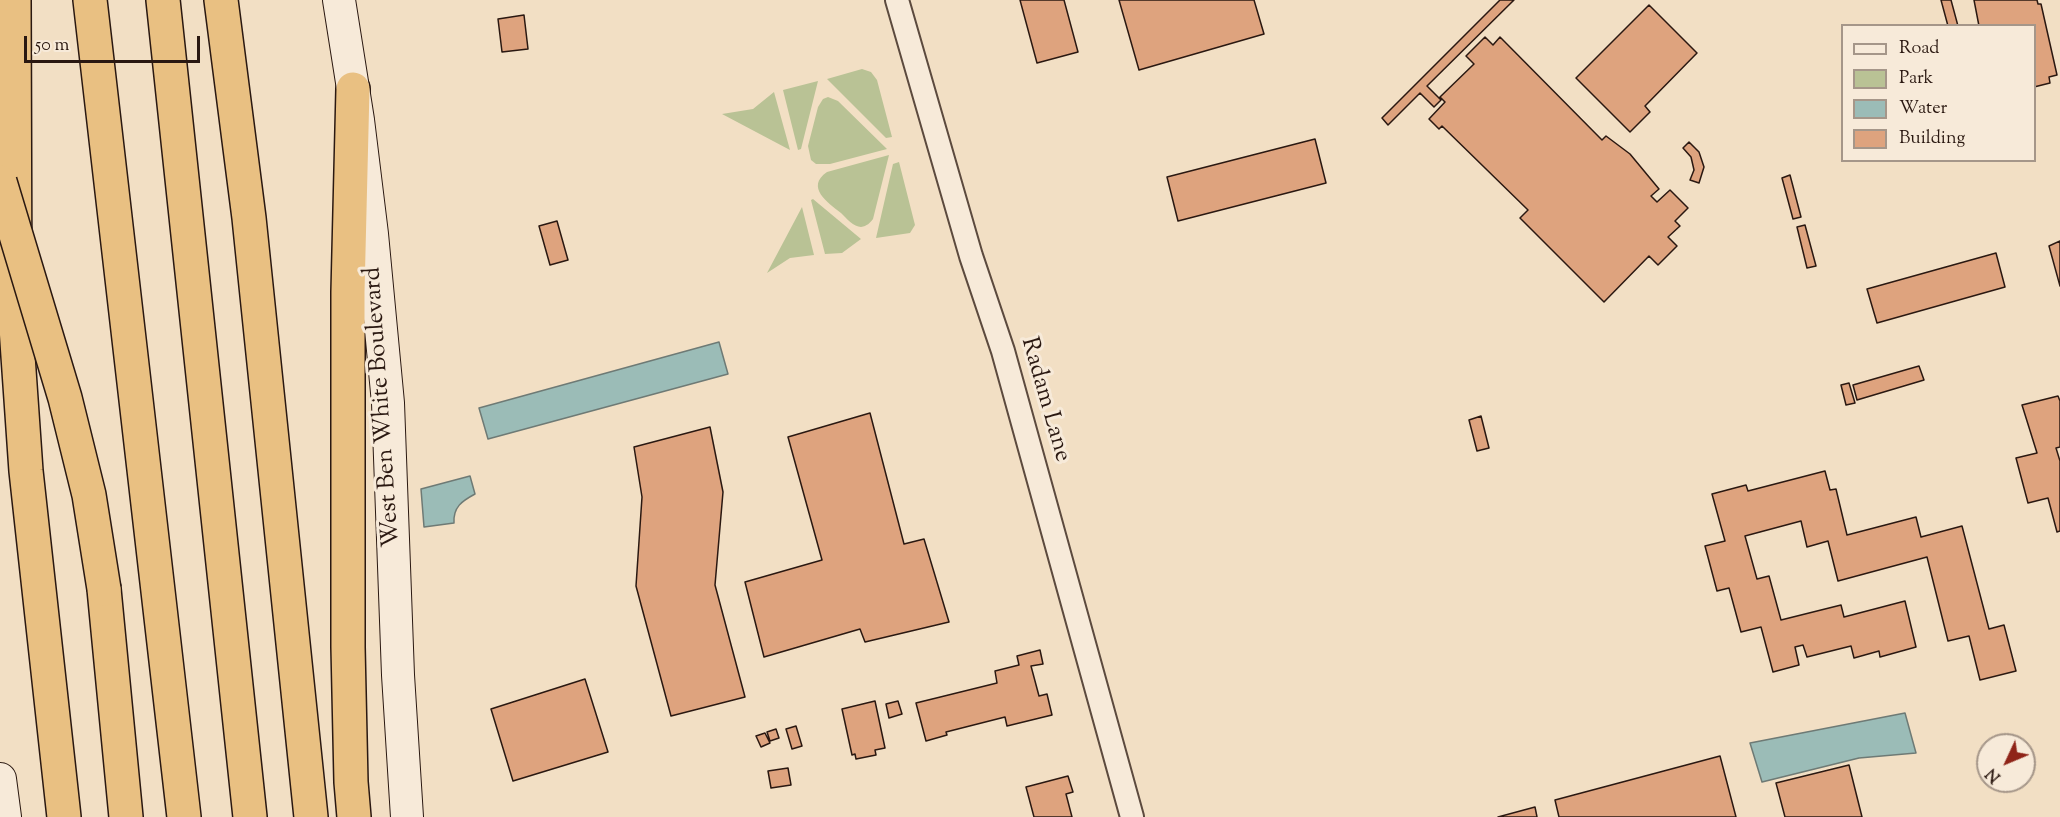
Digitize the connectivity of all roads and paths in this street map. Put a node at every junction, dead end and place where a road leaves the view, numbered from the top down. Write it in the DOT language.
graph roads {
  1 [pos="14,0"];
  2 [pos="90,0"];
  3 [pos="163,0"];
  4 [pos="221,0"];
  5 [pos="339,0"];
  6 [pos="897,0"];
  7 [pos="353,89"];
  8 [pos="0,182"];
  9 [pos="0,779"];
  10 [pos="4,817"];
  11 [pos="64,817"];
  12 [pos="126,817"];
  13 [pos="184,817"];
  14 [pos="250,817"];
  15 [pos="311,817"];
  16 [pos="354,817"];
  17 [pos="407,817"];
  18 [pos="1132,817"];
  1 -- 11 [label="highway"];
  2 -- 13 [label="highway"];
  3 -- 14 [label="highway"];
  4 -- 15 [label="highway"];
  5 -- 7 [label="main road, West Ben White Boulevard"];
  6 -- 18 [label="street, Radam Lane"];
  7 -- 16 [label="highway"];
  7 -- 17 [label="main road, West Ben White Boulevard"];
  8 -- 12 [label="highway, bridge"];
  9 -- 10 [label="main road"];
}
